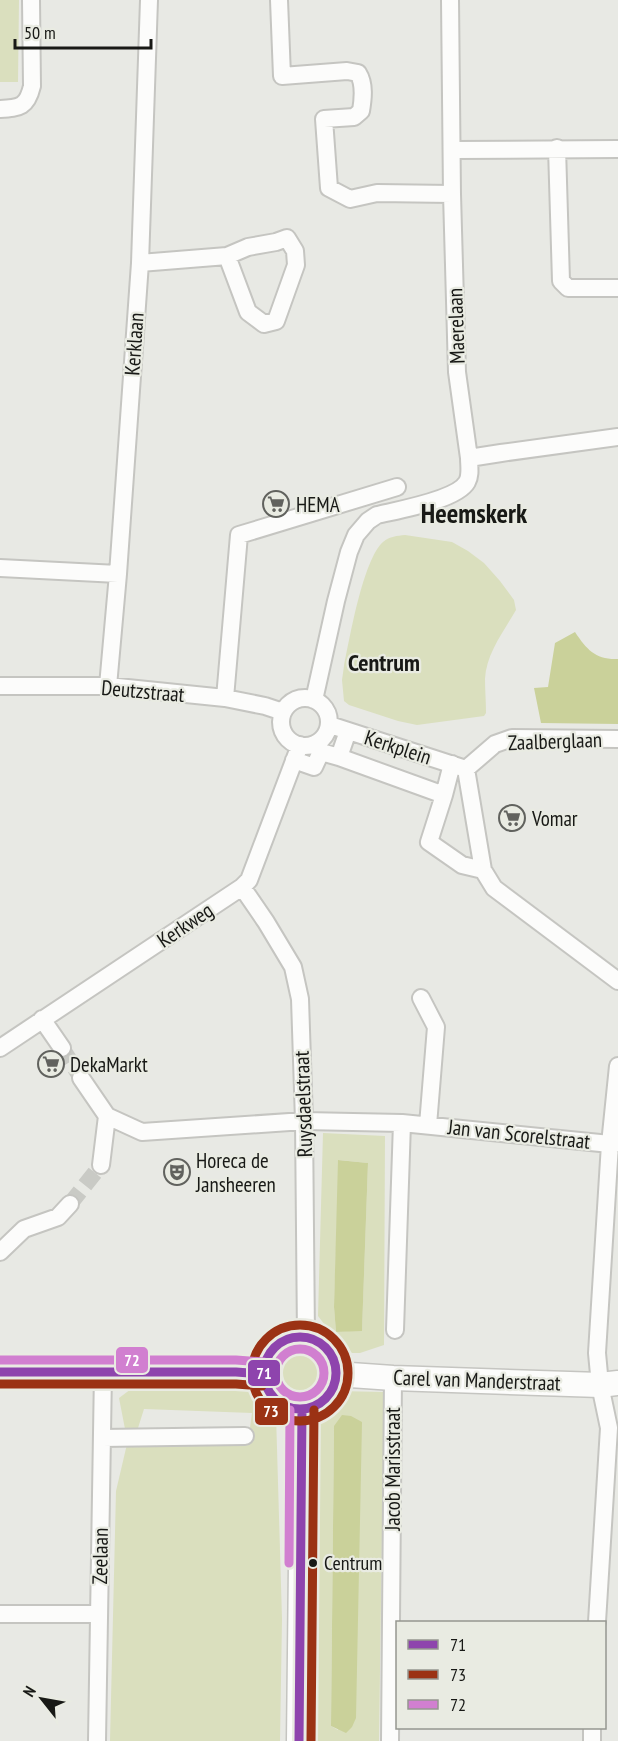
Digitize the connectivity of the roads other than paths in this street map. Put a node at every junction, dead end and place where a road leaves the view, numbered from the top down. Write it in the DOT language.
graph roads {
  1 [pos="31,0"];
  2 [pos="149,0"];
  3 [pos="279,0"];
  4 [pos="450,0"];
  5 [pos="0,109"];
  6 [pos="557,148"];
  7 [pos="618,149"];
  8 [pos="453,150"];
  9 [pos="452,194"];
  10 [pos="227,256"];
  11 [pos="140,263"];
  12 [pos="618,288"];
  13 [pos="618,437"];
  14 [pos="469,458"];
  15 [pos="397,487"];
  16 [pos="0,568"];
  17 [pos="118,574"];
  18 [pos="0,686"];
  19 [pos="108,686"];
  20 [pos="225,698"];
  21 [pos="314,700"];
  22 [pos="284,712"];
  23 [pos="330,725"];
  24 [pos="348,731"];
  25 [pos="618,739"];
  26 [pos="297,752"];
  27 [pos="339,757"];
  28 [pos="459,766"];
  29 [pos="444,795"];
  30 [pos="483,870"];
  31 [pos="242,887"];
  32 [pos="618,981"];
  33 [pos="421,998"];
  34 [pos="42,1020"];
  35 [pos="0,1048"];
  36 [pos="62,1048"];
  37 [pos="618,1066"];
  38 [pos="81,1078"];
  39 [pos="106,1116"];
  40 [pos="304,1121"];
  41 [pos="402,1123"];
  42 [pos="428,1125"];
  43 [pos="614,1144"];
  44 [pos="101,1165"];
  45 [pos="70,1204"];
  46 [pos="0,1252"];
  47 [pos="395,1330"];
  48 [pos="306,1337"];
  49 [pos="0,1372"];
  50 [pos="103,1372"];
  51 [pos="263,1374"];
  52 [pos="336,1374"];
  53 [pos="393,1378"];
  54 [pos="609,1384"];
  55 [pos="302,1410"];
  56 [pos="245,1436"];
  57 [pos="102,1438"];
  58 [pos="0,1614"];
  59 [pos="99,1614"];
  60 [pos="597,1621"];
  61 [pos="97,1741"];
  62 [pos="298,1741"];
  63 [pos="390,1741"];
  1 -- 5 [label="street"];
  2 -- 11 [label="street, Kerklaan"];
  3 -- 9 [label="street"];
  4 -- 8 [label="street, Maerelaan"];
  6 -- 7 [label="street"];
  6 -- 8 [label="street"];
  6 -- 12 [label="street"];
  8 -- 9 [label="street, Maerelaan"];
  9 -- 14 [label="street, Maerelaan"];
  10 -- 10 [label="street"];
  10 -- 11 [label="street"];
  11 -- 17 [label="street, Kerklaan"];
  13 -- 14 [label="street"];
  14 -- 21 [label="street, Maerelaan"];
  15 -- 20 [label="street"];
  16 -- 17 [label="street"];
  17 -- 19 [label="street, Kerklaan"];
  18 -- 19 [label="street, Deutzstraat"];
  19 -- 20 [label="street, Deutzstraat"];
  20 -- 22 [label="street, Deutzstraat"];
  21 -- 22 [label="street"];
  21 -- 23 [label="street"];
  22 -- 26 [label="street"];
  23 -- 24 [label="street, Kerkplein"];
  23 -- 26 [label="street"];
  24 -- 27 [label="street"];
  24 -- 28 [label="street, Kerkplein"];
  25 -- 28 [label="street, Zaalberglaan"];
  26 -- 27 [label="street"];
  26 -- 31 [label="street, Kerkweg"];
  27 -- 29 [label="street"];
  28 -- 29 [label="street"];
  28 -- 30 [label="street"];
  29 -- 30 [label="street"];
  30 -- 32 [label="street"];
  31 -- 34 [label="street, Kerkweg"];
  31 -- 40 [label="street, Ruysdaelstraat"];
  33 -- 42 [label="street, Jan van Scorelstraat"];
  34 -- 35 [label="street, Kerkweg"];
  34 -- 36 [label="street"];
  37 -- 43 [label="street, Jan van Scorelstraat"];
  38 -- 39 [label="street"];
  39 -- 40 [label="street, Jan van Scorelstraat"];
  39 -- 44 [label="street"];
  40 -- 41 [label="street, Jan van Scorelstraat"];
  40 -- 48 [label="street, Ruysdaelstraat"];
  41 -- 42 [label="street, Jan van Scorelstraat"];
  41 -- 47 [label="street"];
  42 -- 43 [label="street, Jan van Scorelstraat"];
  43 -- 54 [label="street"];
  45 -- 46 [label="street"];
  48 -- 51 [label="street"];
  48 -- 52 [label="street"];
  49 -- 50 [label="street"];
  50 -- 51 [label="street"];
  50 -- 57 [label="street, Zeelaan"];
  51 -- 55 [label="street"];
  52 -- 53 [label="street, Carel van Manderstraat"];
  52 -- 55 [label="street"];
  53 -- 54 [label="street, Carel van Manderstraat"];
  53 -- 63 [label="street, Jacob Marisstraat"];
  54 -- 60 [label="street"];
  55 -- 62 [label="street"];
  56 -- 57 [label="street"];
  57 -- 59 [label="street, Zeelaan"];
  58 -- 59 [label="street"];
  59 -- 61 [label="street, Zeelaan"];
}
